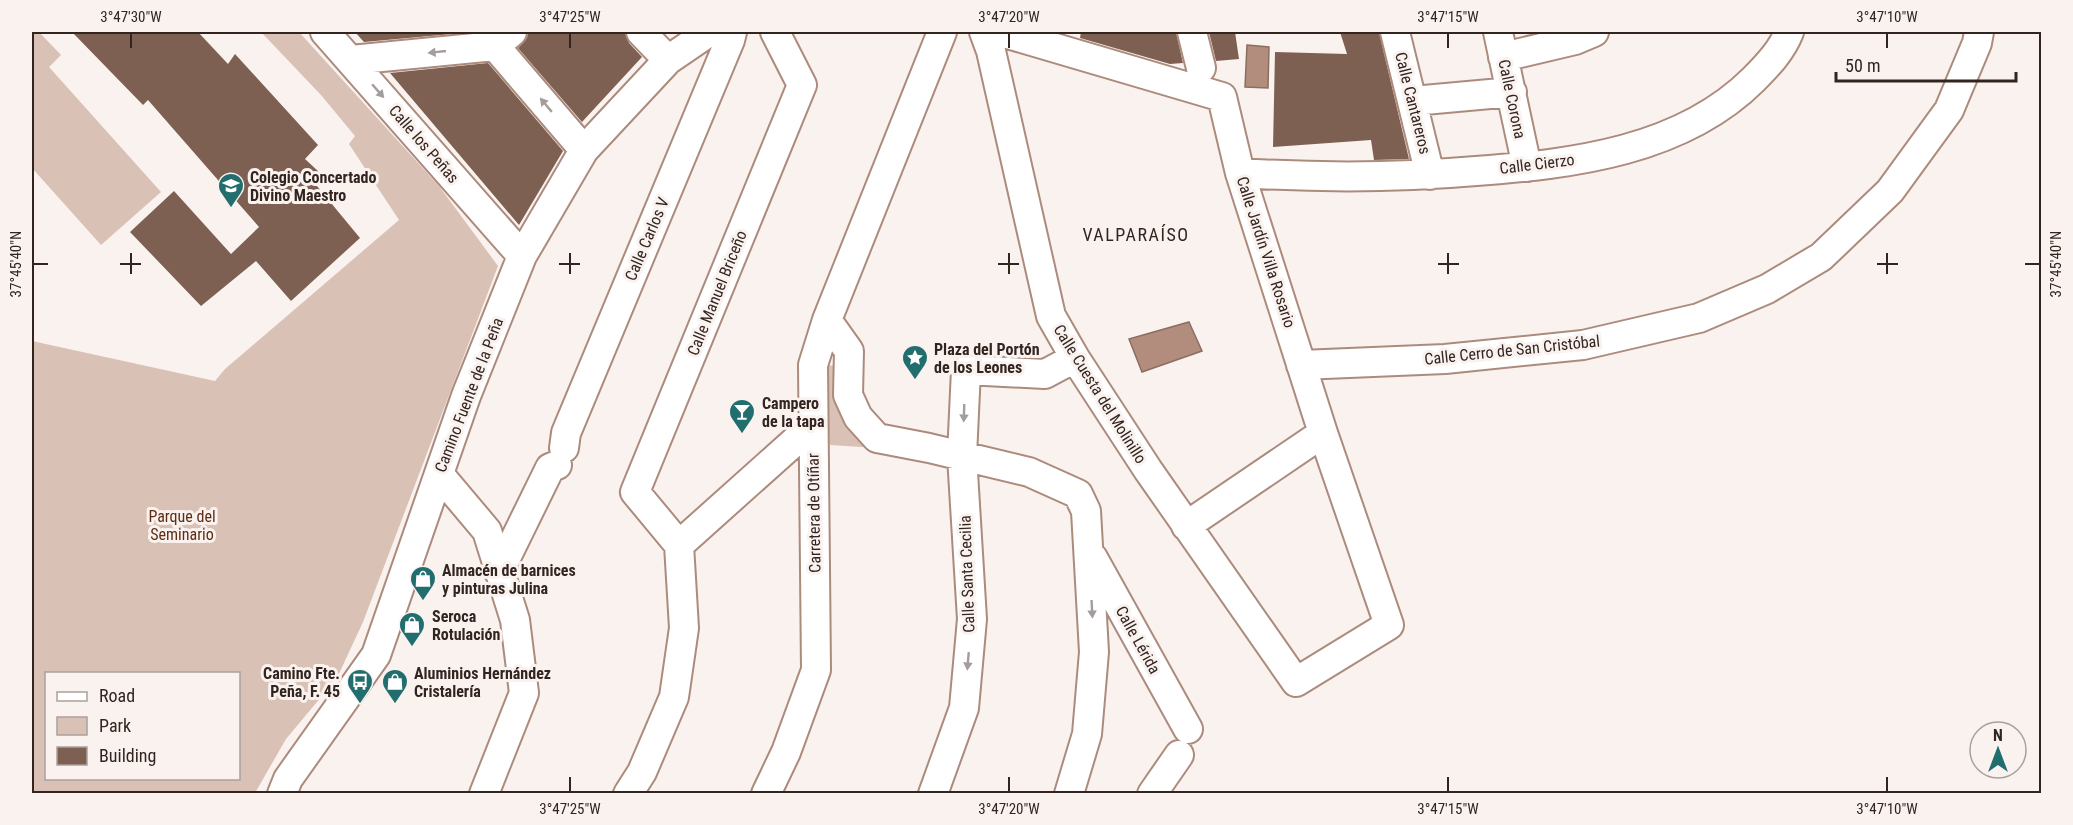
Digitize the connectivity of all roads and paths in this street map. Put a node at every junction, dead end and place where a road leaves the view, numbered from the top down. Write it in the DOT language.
graph roads {
  1 [pos="325,32"];
  2 [pos="641,32"];
  3 [pos="709,32"];
  4 [pos="732,32"];
  5 [pos="775,32"];
  6 [pos="942,32"];
  7 [pos="984,32"];
  8 [pos="1001,32"];
  9 [pos="1192,32"];
  10 [pos="1395,32"];
  11 [pos="1789,32"];
  12 [pos="1979,32"];
  13 [pos="1584,36"];
  14 [pos="504,39"];
  15 [pos="1501,44"];
  16 [pos="351,60"];
  17 [pos="668,60"];
  18 [pos="1201,68"];
  19 [pos="1512,93"];
  20 [pos="1413,101"];
  21 [pos="584,150"];
  22 [pos="1527,167"];
  23 [pos="1240,172"];
  24 [pos="1430,175"];
  25 [pos="522,256"];
  26 [pos="827,320"];
  27 [pos="1075,358"];
  28 [pos="1301,365"];
  29 [pos="813,425"];
  30 [pos="1323,433"];
  31 [pos="962,456"];
  32 [pos="439,474"];
  33 [pos="1186,526"];
  34 [pos="679,545"];
  35 [pos="1089,551"];
  36 [pos="499,572"];
  37 [pos="1296,682"];
  38 [pos="282,794"];
  39 [pos="484,794"];
  40 [pos="628,794"];
  41 [pos="766,794"];
  42 [pos="933,794"];
  43 [pos="1069,794"];
  44 [pos="1152,794"];
  1 -- 16 [label="street, Calle los Peñas"];
  2 -- 17 [label="street"];
  3 -- 17 [label="street, Camino Fuente de la Peña"];
  4 -- 36 [label="street, Calle Carlos V"];
  5 -- 34 [label="street, Calle Manuel Briceño"];
  6 -- 26 [label="street, Carretera de Otíñar"];
  7 -- 27 [label="street, Calle Cuesta del Molinillo"];
  8 -- 23 [label="street, Calle Jardín Villa Rosario"];
  9 -- 18 [label="street"];
  10 -- 20 [label="street, Calle Cantareros"];
  11 -- 22 [label="street, Calle Cierzo"];
  12 -- 28 [label="street, Calle Cerro de San Cristóbal"];
  13 -- 15 [label="street"];
  14 -- 16 [label="street, one-way"];
  21 -- 14 [label="street, one-way"];
  15 -- 19 [label="street, Calle Corona"];
  16 -- 25 [label="street, Calle los Peñas, one-way"];
  17 -- 21 [label="street, Camino Fuente de la Peña"];
  19 -- 20 [label="street"];
  19 -- 22 [label="street, Calle Corona"];
  20 -- 24 [label="street, Calle Cantareros"];
  21 -- 25 [label="street, Camino Fuente de la Peña"];
  22 -- 24 [label="street, Calle Cierzo"];
  23 -- 24 [label="street, Calle Cierzo"];
  23 -- 28 [label="street, Calle Jardín Villa Rosario"];
  25 -- 32 [label="street, Camino Fuente de la Peña"];
  26 -- 29 [label="street, Carretera de Otíñar"];
  26 -- 31 [label="street"];
  27 -- 31 [label="street, one-way"];
  27 -- 33 [label="street, Calle Cuesta del Molinillo"];
  28 -- 30 [label="street, Calle Jardín Villa Rosario"];
  29 -- 34 [label="street"];
  29 -- 41 [label="street, Carretera de Otíñar"];
  30 -- 33 [label="street"];
  30 -- 37 [label="street, Calle Jardín Villa Rosario"];
  31 -- 35 [label="street"];
  31 -- 42 [label="street, Calle Santa Cecilia, one-way"];
  32 -- 36 [label="street"];
  32 -- 38 [label="street, Camino Fuente de la Peña"];
  33 -- 37 [label="street, Calle Cuesta del Molinillo"];
  34 -- 40 [label="street"];
  35 -- 43 [label="street, one-way"];
  35 -- 44 [label="street, Calle Lérida"];
  36 -- 39 [label="street"];
}
